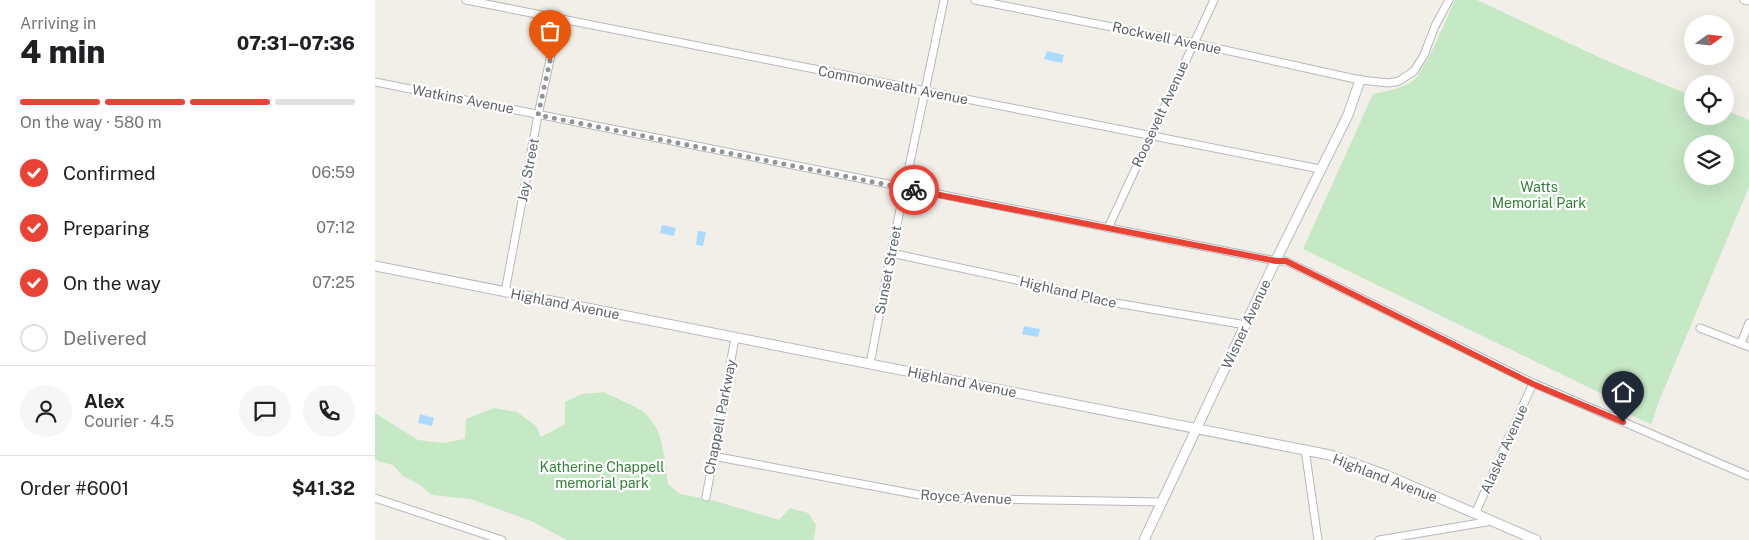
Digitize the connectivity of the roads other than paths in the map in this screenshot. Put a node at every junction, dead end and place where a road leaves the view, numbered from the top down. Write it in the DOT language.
graph roads {
  1 [pos="467,0"];
  2 [pos="944,0"];
  3 [pos="975,0"];
  4 [pos="1214,0"];
  5 [pos="1449,0"];
  6 [pos="1744,0"];
  7 [pos="1749,0"];
  8 [pos="559,18"];
  9 [pos="1193,43"];
  10 [pos="1360,80"];
  11 [pos="375,82"];
  12 [pos="925,91"];
  13 [pos="538,115"];
  14 [pos="1151,134"];
  15 [pos="1320,169"];
  16 [pos="905,188"];
  17 [pos="1108,228"];
  18 [pos="891,253"];
  19 [pos="1276,261"];
  20 [pos="375,266"];
  21 [pos="505,292"];
  22 [pos="1749,323"];
  23 [pos="1246,325"];
  24 [pos="1700,328"];
  25 [pos="735,338"];
  26 [pos="1741,343"];
  27 [pos="1749,347"];
  28 [pos="870,364"];
  29 [pos="1533,384"];
  30 [pos="1198,428"];
  31 [pos="1305,449"];
  32 [pos="713,456"];
  33 [pos="1749,476"];
  34 [pos="706,496"];
  35 [pos="375,498"];
  36 [pos="1162,502"];
  37 [pos="1475,514"];
  38 [pos="1492,521"];
  39 [pos="502,540"];
  40 [pos="1144,540"];
  41 [pos="1318,540"];
  42 [pos="1379,540"];
  43 [pos="1536,540"];
  1 -- 8 [label="street, Commonwealth Avenue"];
  2 -- 12 [label="street, Sunset Street"];
  3 -- 9 [label="street, Rockwell Avenue"];
  4 -- 9 [label="street, Roosevelt Avenue"];
  5 -- 10 [label="street, Rockwell Avenue"];
  6 -- 7 [label="street"];
  8 -- 12 [label="street, Commonwealth Avenue"];
  8 -- 13 [label="street, Jay Street"];
  9 -- 10 [label="street, Rockwell Avenue"];
  9 -- 14 [label="street, Roosevelt Avenue"];
  10 -- 15 [label="street, Wisner Avenue"];
  11 -- 13 [label="street, Watkins Avenue"];
  12 -- 14 [label="street, Commonwealth Avenue"];
  12 -- 16 [label="street, Sunset Street"];
  13 -- 16 [label="street, Watkins Avenue"];
  13 -- 21 [label="street, Jay Street"];
  14 -- 15 [label="street, Commonwealth Avenue"];
  14 -- 17 [label="street, Roosevelt Avenue"];
  15 -- 19 [label="street, Wisner Avenue"];
  16 -- 17 [label="street, Watkins Avenue"];
  16 -- 18 [label="street, Sunset Street"];
  17 -- 19 [label="street, Watkins Avenue"];
  18 -- 23 [label="street, Highland Place"];
  18 -- 28 [label="street, Sunset Street"];
  19 -- 23 [label="street, Wisner Avenue"];
  19 -- 29 [label="street, Watkins Avenue"];
  20 -- 21 [label="street, Highland Avenue"];
  21 -- 25 [label="street, Highland Avenue"];
  22 -- 26 [label="street"];
  23 -- 30 [label="street, Wisner Avenue"];
  24 -- 26 [label="street"];
  25 -- 28 [label="street, Highland Avenue"];
  25 -- 32 [label="street, Chappell Parkway"];
  26 -- 27 [label="street"];
  28 -- 30 [label="street, Highland Avenue"];
  29 -- 33 [label="street, Watkins Avenue"];
  29 -- 37 [label="street, Alaska Avenue"];
  30 -- 31 [label="street, Highland Avenue"];
  30 -- 36 [label="street, Wisner Avenue"];
  31 -- 37 [label="street, Highland Avenue"];
  31 -- 41 [label="street"];
  32 -- 34 [label="street, Chappell Parkway"];
  32 -- 36 [label="street, Royce Avenue"];
  35 -- 39 [label="street"];
  36 -- 40 [label="street, Wisner Avenue"];
  37 -- 38 [label="street, Highland Avenue"];
  38 -- 42 [label="street"];
  38 -- 43 [label="street, Highland Avenue"];
}
